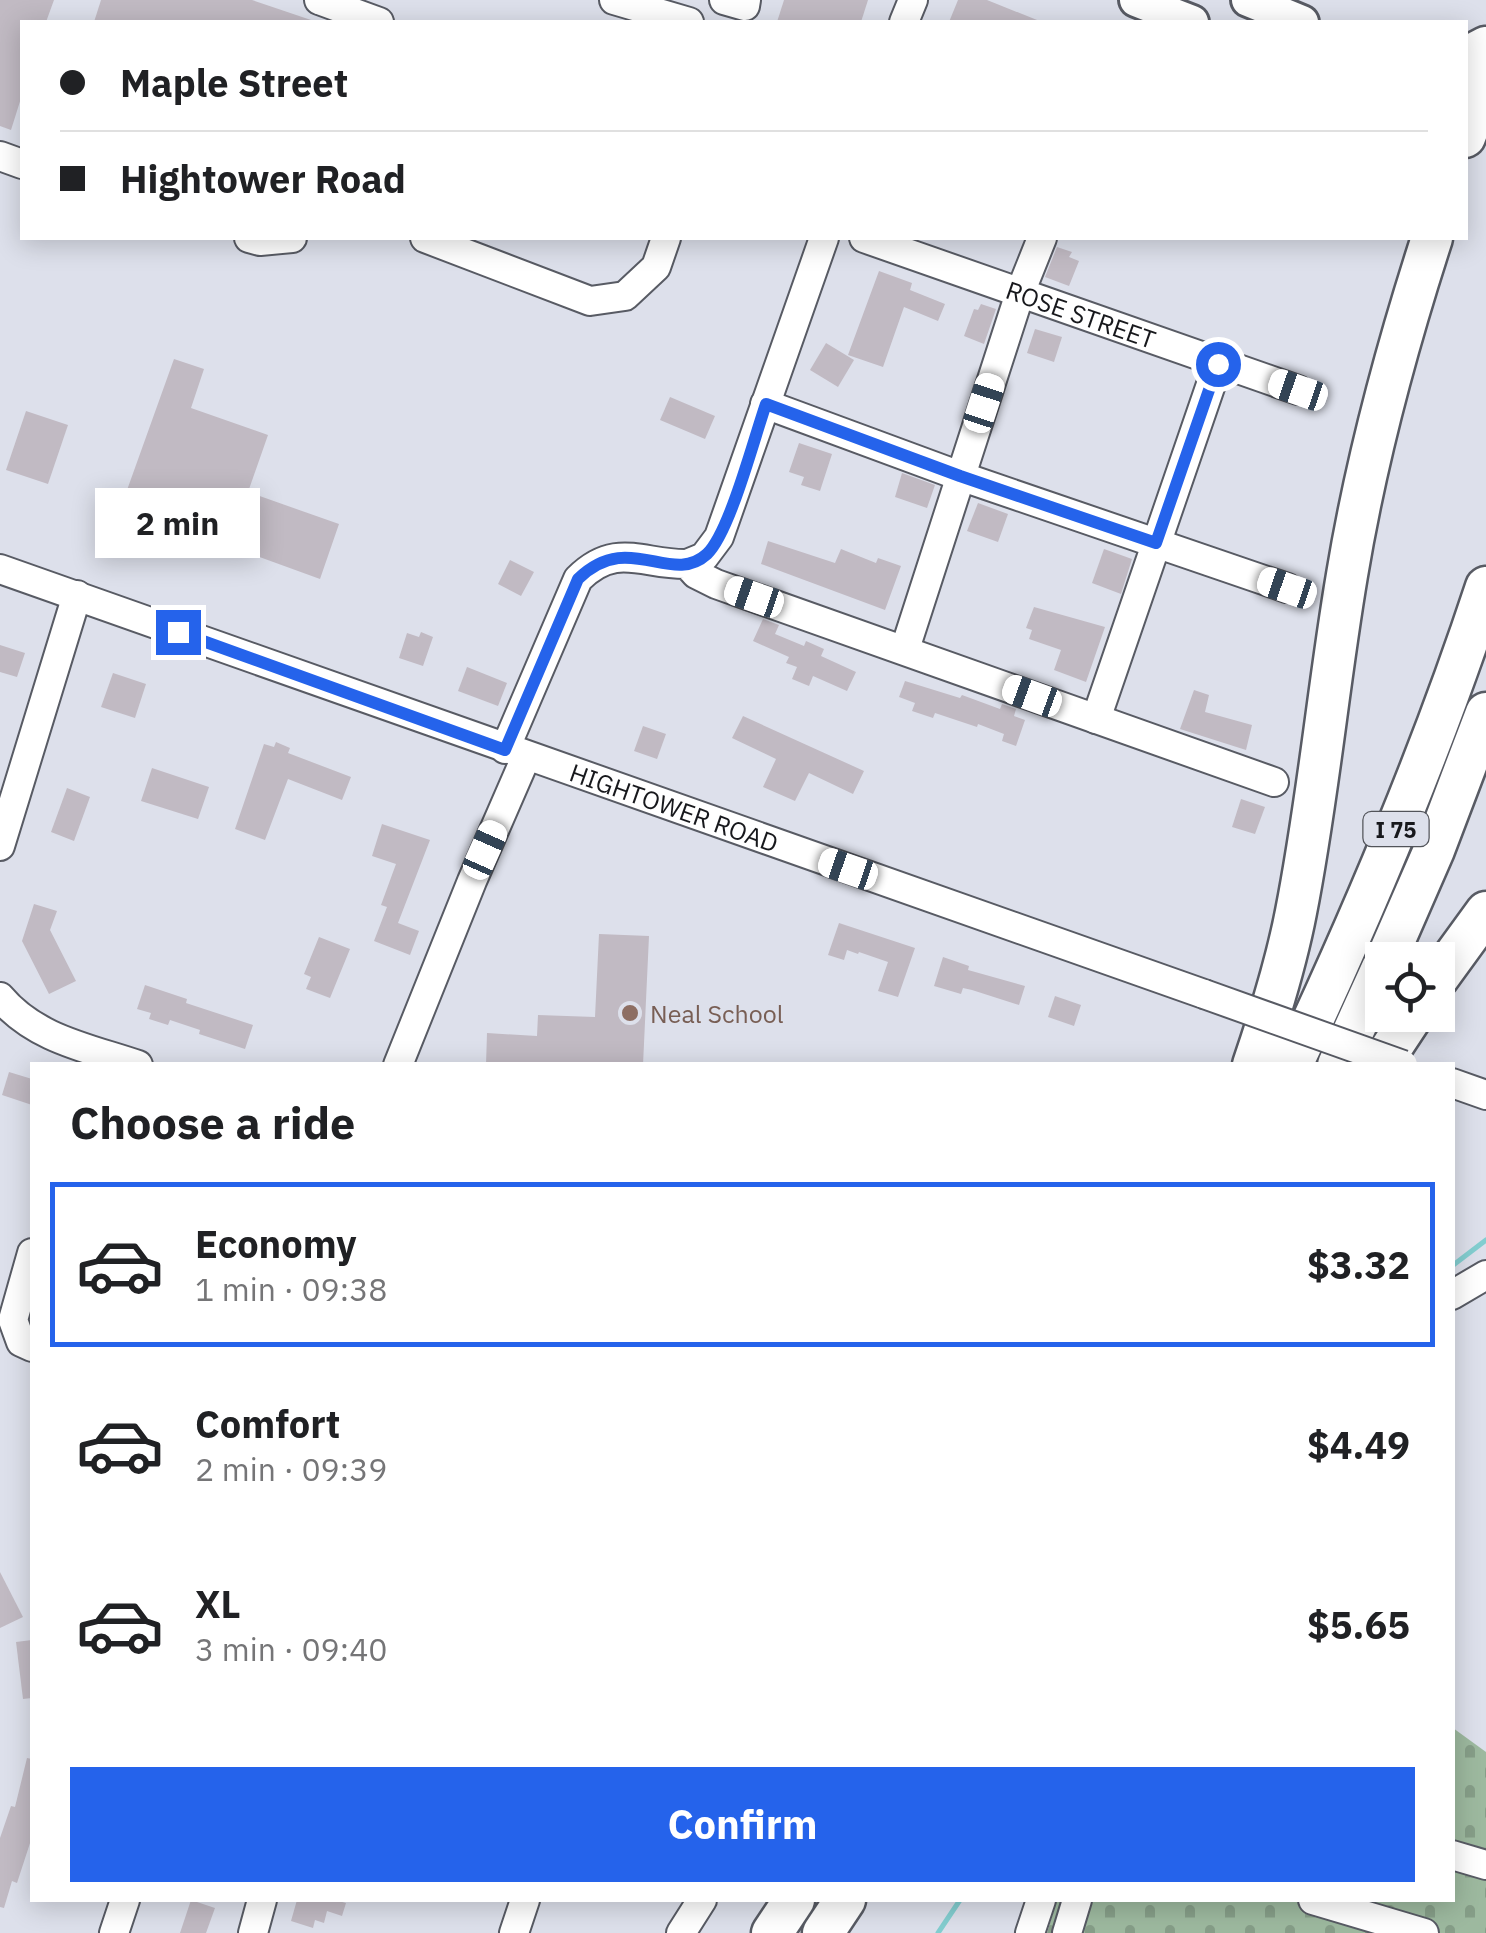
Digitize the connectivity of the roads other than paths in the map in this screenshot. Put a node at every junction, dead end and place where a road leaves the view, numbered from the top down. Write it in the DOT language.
graph roads {
  1 [pos="614,0"];
  2 [pos="724,0"];
  3 [pos="746,0"];
  4 [pos="1136,0"];
  5 [pos="1248,0"];
  6 [pos="325,1"];
  7 [pos="376,16"];
  8 [pos="682,20"];
  9 [pos="1187,20"];
  10 [pos="1297,20"];
  11 [pos="430,240"];
  12 [pos="665,240"];
  13 [pos="823,240"];
  14 [pos="870,240"];
  15 [pos="1041,240"];
  16 [pos="1431,240"];
  17 [pos="1020,293"];
  18 [pos="1218,364"];
  19 [pos="1298,390"];
  20 [pos="766,404"];
  21 [pos="960,476"];
  22 [pos="1156,543"];
  23 [pos="687,564"];
  24 [pos="0,569"];
  25 [pos="1287,588"];
  26 [pos="1486,588"];
  27 [pos="78,595"];
  28 [pos="906,648"];
  29 [pos="1486,712"];
  30 [pos="1096,719"];
  31 [pos="516,753"];
  32 [pos="1274,782"];
  33 [pos="0,846"];
  34 [pos="1486,912"];
  35 [pos="1394,942"];
  36 [pos="1455,955"];
  37 [pos="0,997"];
  38 [pos="1365,1005"];
  39 [pos="1401,1032"];
  40 [pos="98,1059"];
  41 [pos="399,1062"];
  42 [pos="1254,1062"];
  43 [pos="1293,1062"];
  44 [pos="1339,1062"];
  45 [pos="1382,1062"];
  46 [pos="1395,1062"];
  47 [pos="30,1260"];
  48 [pos="1486,1275"];
  49 [pos="1455,1293"];
  50 [pos="30,1346"];
  51 [pos="1455,1856"];
  52 [pos="1486,1866"];
  53 [pos="124,1902"];
  54 [pos="261,1902"];
  55 [pos="524,1902"];
  56 [pos="701,1902"];
  57 [pos="793,1902"];
  58 [pos="844,1902"];
  59 [pos="1039,1902"];
  60 [pos="1076,1902"];
  61 [pos="1348,1905"];
  62 [pos="114,1933"];
  63 [pos="252,1933"];
  64 [pos="514,1933"];
  65 [pos="681,1933"];
  66 [pos="772,1933"];
  67 [pos="822,1933"];
  68 [pos="1030,1933"];
  69 [pos="1066,1933"];
  70 [pos="1424,1933"];
  1 -- 8 [label="street"];
  2 -- 3 [label="street"];
  4 -- 9 [label="main road"];
  5 -- 10 [label="main road"];
  6 -- 7 [label="street"];
  11 -- 12 [label="street"];
  13 -- 20 [label="street"];
  14 -- 17 [label="street, ROSE STREET"];
  15 -- 17 [label="street"];
  16 -- 42 [label="highway"];
  17 -- 18 [label="street, ROSE STREET"];
  17 -- 21 [label="street"];
  18 -- 19 [label="street, ROSE STREET"];
  18 -- 22 [label="street"];
  20 -- 21 [label="street"];
  20 -- 23 [label="street"];
  21 -- 22 [label="street"];
  21 -- 28 [label="street"];
  22 -- 25 [label="street"];
  22 -- 30 [label="street"];
  23 -- 28 [label="street"];
  23 -- 31 [label="street"];
  24 -- 27 [label="street, HIGHTOWER ROAD"];
  26 -- 43 [label="highway, I 75"];
  27 -- 31 [label="street, HIGHTOWER ROAD"];
  27 -- 33 [label="street"];
  28 -- 30 [label="street"];
  29 -- 35 [label="highway, I 75"];
  30 -- 32 [label="street"];
  31 -- 41 [label="street"];
  31 -- 46 [label="street, HIGHTOWER ROAD, bridge"];
  34 -- 36 [label="highway"];
  37 -- 40 [label="street"];
  38 -- 44 [label="highway"];
  39 -- 45 [label="highway"];
  47 -- 50 [label="street"];
  48 -- 49 [label="street"];
  51 -- 52 [label="street"];
  53 -- 62 [label="street"];
  54 -- 63 [label="street"];
  55 -- 64 [label="street"];
  56 -- 65 [label="street"];
  57 -- 66 [label="highway"];
  58 -- 67 [label="highway"];
  59 -- 68 [label="street"];
  60 -- 69 [label="street"];
  61 -- 70 [label="street"];
}
